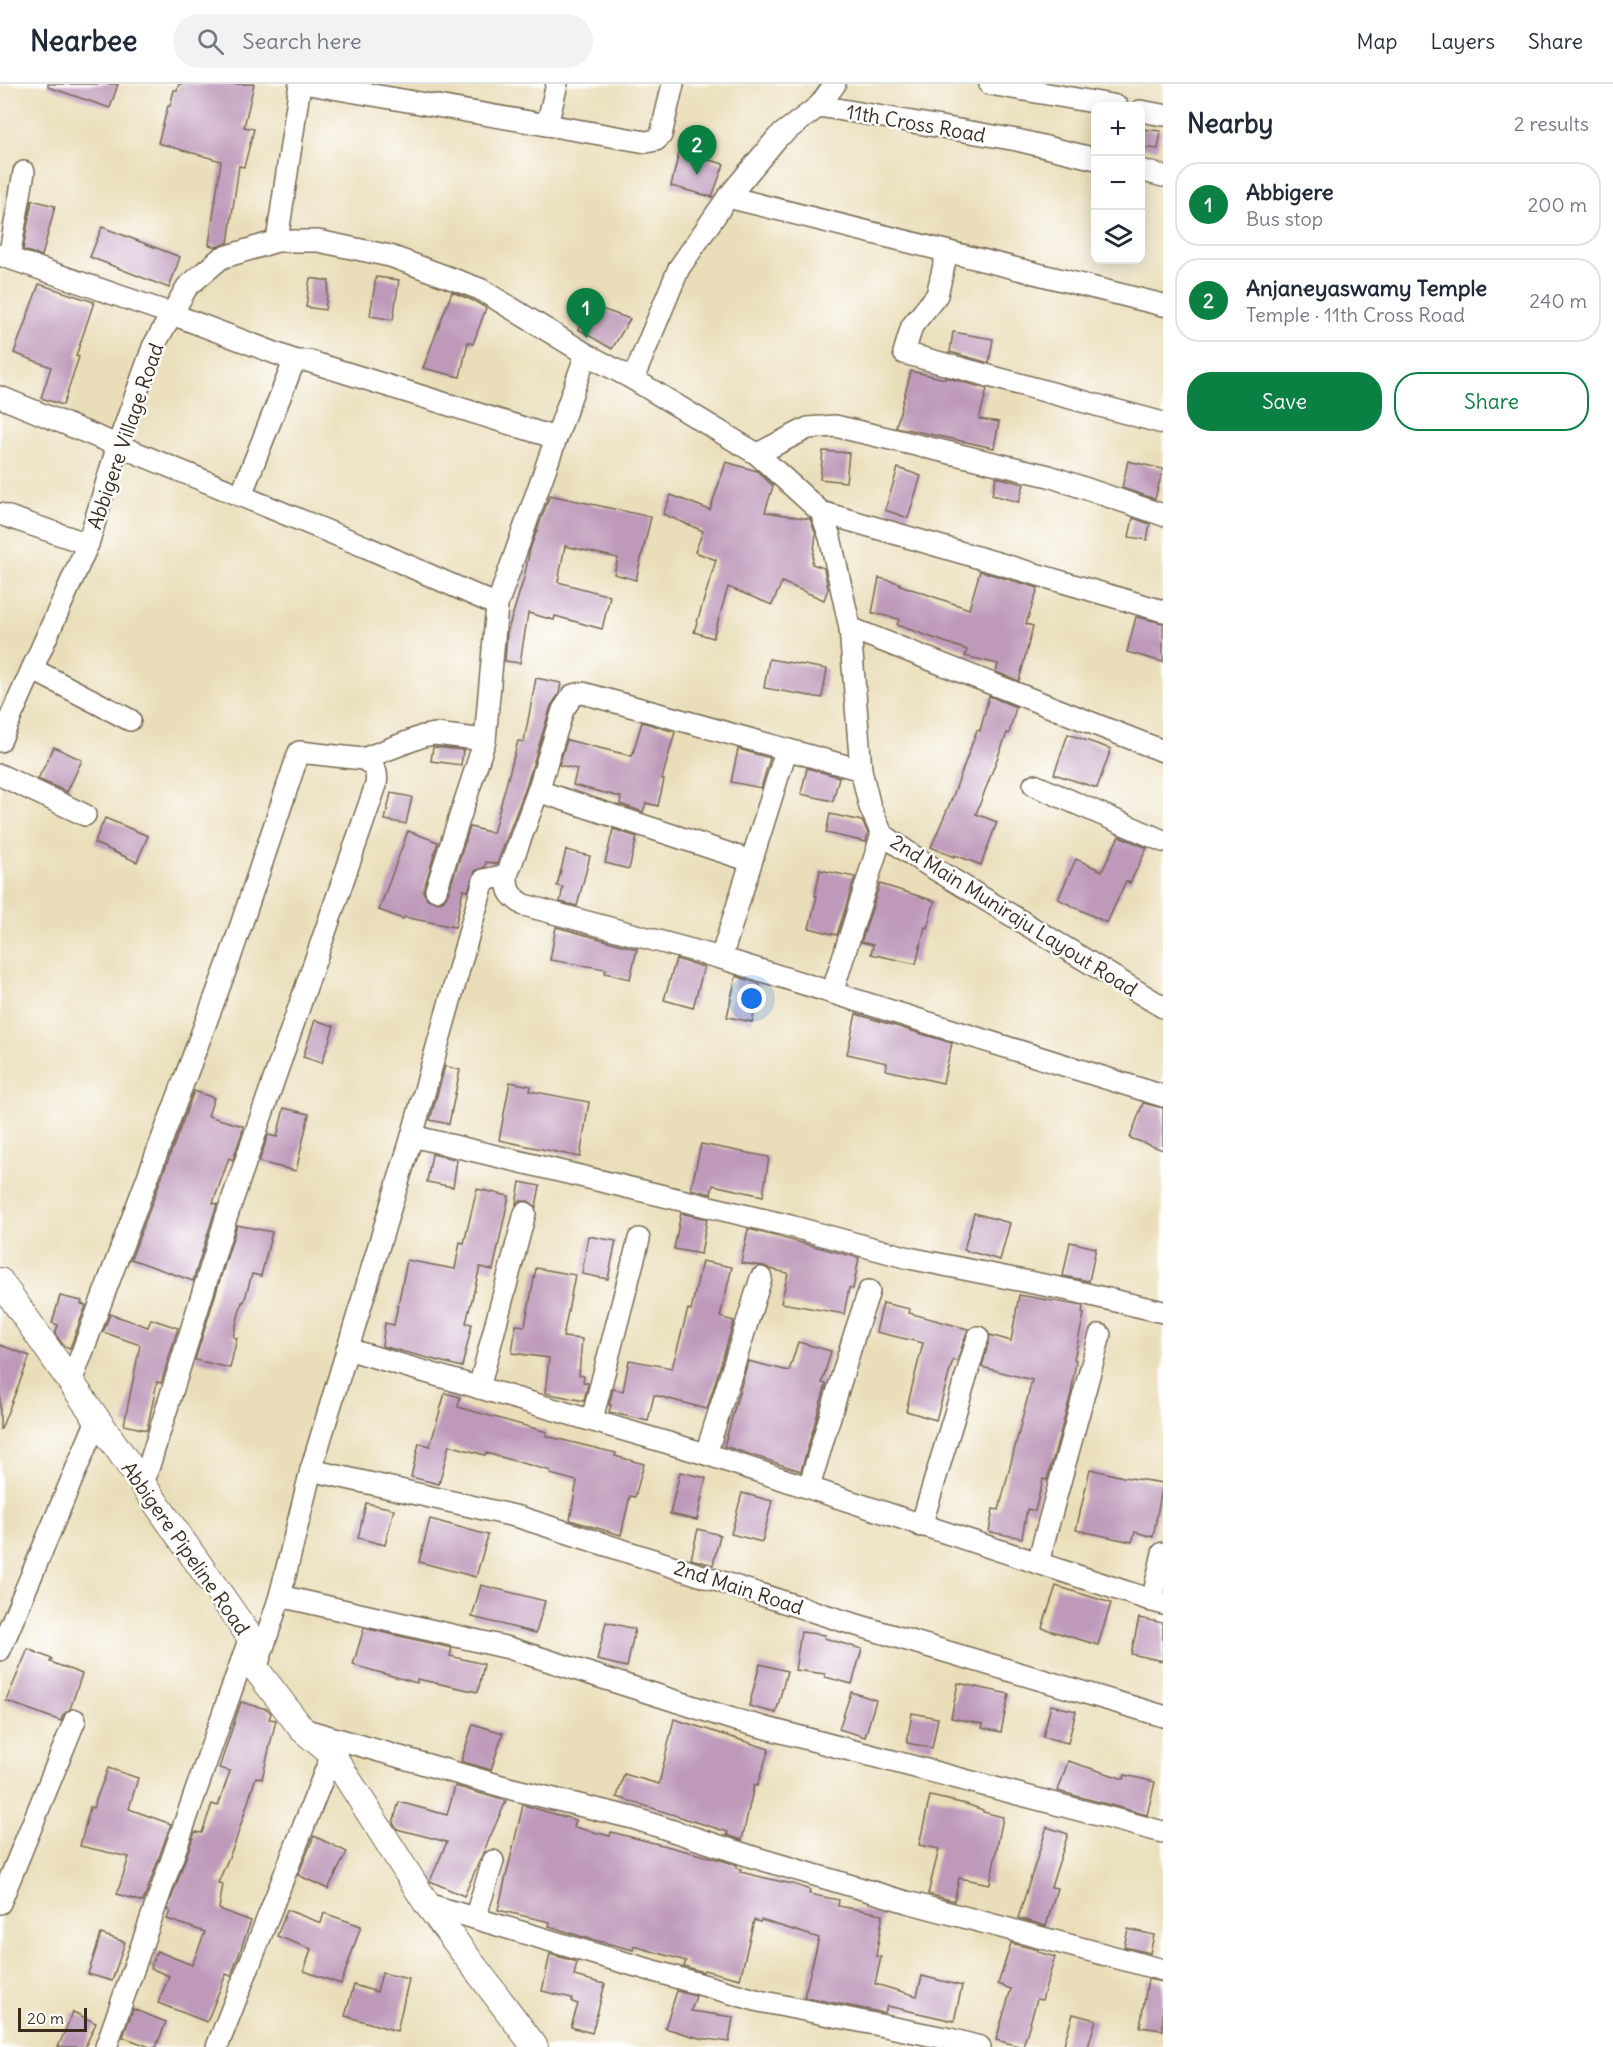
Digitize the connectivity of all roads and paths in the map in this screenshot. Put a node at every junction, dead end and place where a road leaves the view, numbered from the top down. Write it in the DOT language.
graph roads {
  1 [pos="300,84"];
  2 [pos="309,84"];
  3 [pos="557,84"];
  4 [pos="673,84"];
  5 [pos="836,84"];
  6 [pos="990,84"];
  7 [pos="407,93"];
  8 [pos="1094,102"];
  9 [pos="819,106"];
  10 [pos="1145,112"];
  11 [pos="1163,115"];
  12 [pos="547,125"];
  13 [pos="1091,158"];
  14 [pos="1145,171"];
  15 [pos="24,172"];
  16 [pos="1163,176"];
  17 [pos="728,197"];
  18 [pos="277,241"];
  19 [pos="947,252"];
  20 [pos="4,256"];
  21 [pos="1163,304"];
  22 [pos="172,314"];
  23 [pos="586,354"];
  24 [pos="296,361"];
  25 [pos="633,379"];
  26 [pos="0,397"];
  27 [pos="1163,423"];
  28 [pos="556,438"];
  29 [pos="118,446"];
  30 [pos="757,454"];
  31 [pos="241,495"];
  32 [pos="821,512"];
  33 [pos="0,514"];
  34 [pos="1163,515"];
  35 [pos="88,544"];
  36 [pos="497,605"];
  37 [pos="1163,611"];
  38 [pos="850,628"];
  39 [pos="32,669"];
  40 [pos="130,720"];
  41 [pos="485,740"];
  42 [pos="0,741"];
  43 [pos="786,751"];
  44 [pos="1163,751"];
  45 [pos="363,759"];
  46 [pos="861,770"];
  47 [pos="0,775"];
  48 [pos="1034,785"];
  49 [pos="538,791"];
  50 [pos="85,815"];
  51 [pos="882,834"];
  52 [pos="1163,841"];
  53 [pos="751,861"];
  54 [pos="507,875"];
  55 [pos="436,890"];
  56 [pos="721,958"];
  57 [pos="832,993"];
  58 [pos="1163,1007"];
  59 [pos="1163,1096"];
  60 [pos="412,1136"];
  61 [pos="525,1213"];
  62 [pos="639,1239"];
  63 [pos="761,1278"];
  64 [pos="1,1286"];
  65 [pos="869,1291"];
  66 [pos="1163,1312"];
  67 [pos="1100,1335"];
  68 [pos="978,1337"];
  69 [pos="347,1349"];
  70 [pos="71,1382"];
  71 [pos="479,1388"];
  72 [pos="592,1419"];
  73 [pos="97,1420"];
  74 [pos="706,1454"];
  75 [pos="311,1470"];
  76 [pos="143,1485"];
  77 [pos="809,1487"];
  78 [pos="921,1526"];
  79 [pos="1163,1553"];
  80 [pos="1038,1562"];
  81 [pos="280,1596"];
  82 [pos="1157,1602"];
  83 [pos="250,1637"];
  84 [pos="2,1642"];
  85 [pos="256,1669"];
  86 [pos="1163,1716"];
  87 [pos="75,1720"];
  88 [pos="302,1729"];
  89 [pos="332,1754"];
  90 [pos="1163,1832"];
  91 [pos="493,1861"];
  92 [pos="0,1903"];
  93 [pos="427,1904"];
  94 [pos="475,1918"];
  95 [pos="1163,1970"];
  96 [pos="106,2047"];
  97 [pos="217,2047"];
  98 [pos="535,2047"];
  99 [pos="980,2047"];
  1 -- 18 [label="street"];
  2 -- 7 [label="street"];
  3 -- 12 [label="street"];
  4 -- 12 [label="street"];
  5 -- 9 [label="street"];
  6 -- 8 [label="street"];
  7 -- 12 [label="street"];
  9 -- 13 [label="street, 11th Cross Road"];
  9 -- 17 [label="street, 11th Cross Road"];
  10 -- 11 [label="street"];
  14 -- 16 [label="street"];
  15 -- 20 [label="street"];
  17 -- 19 [label="street"];
  17 -- 25 [label="street, 11th Cross Road"];
  18 -- 22 [label="street, Abbigere Village Road"];
  18 -- 23 [label="street, Abbigere Village Road"];
  19 -- 21 [label="street"];
  19 -- 27 [label="street"];
  20 -- 22 [label="street"];
  22 -- 24 [label="street"];
  22 -- 29 [label="street, Abbigere Village Road"];
  23 -- 25 [label="street, Abbigere Village Road"];
  23 -- 28 [label="street"];
  24 -- 28 [label="street"];
  24 -- 31 [label="street"];
  25 -- 30 [label="street, 2nd Main Muniraju Layout Road"];
  26 -- 29 [label="street"];
  28 -- 36 [label="street"];
  29 -- 31 [label="street"];
  29 -- 35 [label="street, Abbigere Village Road"];
  30 -- 32 [label="street, 2nd Main Muniraju Layout Road"];
  30 -- 34 [label="street"];
  31 -- 36 [label="street"];
  32 -- 37 [label="street"];
  32 -- 38 [label="street, 2nd Main Muniraju Layout Road"];
  33 -- 35 [label="street"];
  35 -- 39 [label="street, Abbigere Village Road"];
  36 -- 41 [label="street"];
  38 -- 44 [label="street"];
  38 -- 46 [label="street, 2nd Main Muniraju Layout Road"];
  39 -- 40 [label="street"];
  39 -- 42 [label="street, Abbigere Village Road"];
  41 -- 45 [label="street"];
  41 -- 55 [label="street"];
  43 -- 46 [label="street"];
  43 -- 49 [label="street"];
  43 -- 53 [label="street"];
  45 -- 70 [label="street"];
  45 -- 76 [label="street"];
  46 -- 51 [label="street, 2nd Main Muniraju Layout Road"];
  47 -- 50 [label="street"];
  48 -- 52 [label="street"];
  49 -- 53 [label="street"];
  49 -- 54 [label="street"];
  51 -- 57 [label="street"];
  51 -- 58 [label="street, 2nd Main Muniraju Layout Road"];
  53 -- 56 [label="street"];
  54 -- 56 [label="street"];
  54 -- 60 [label="street"];
  56 -- 57 [label="street"];
  57 -- 59 [label="street"];
  60 -- 66 [label="street"];
  60 -- 69 [label="street"];
  61 -- 71 [label="street"];
  62 -- 72 [label="street"];
  63 -- 74 [label="street"];
  64 -- 70 [label="street, Abbigere Pipeline Road"];
  65 -- 77 [label="street"];
  67 -- 80 [label="street"];
  68 -- 78 [label="street"];
  69 -- 71 [label="street"];
  69 -- 75 [label="street"];
  70 -- 73 [label="street, Abbigere Pipeline Road"];
  71 -- 72 [label="street"];
  72 -- 74 [label="street"];
  73 -- 76 [label="street, Abbigere Pipeline Road"];
  73 -- 84 [label="street"];
  74 -- 77 [label="street"];
  75 -- 81 [label="street"];
  75 -- 86 [label="street, 2nd Main Road"];
  76 -- 83 [label="street, Abbigere Pipeline Road"];
  77 -- 78 [label="street"];
  78 -- 80 [label="street"];
  79 -- 82 [label="street"];
  80 -- 82 [label="street"];
  81 -- 85 [label="street"];
  81 -- 90 [label="street"];
  83 -- 85 [label="street, Abbigere Pipeline Road"];
  83 -- 96 [label="street"];
  85 -- 88 [label="street, Abbigere Pipeline Road"];
  87 -- 92 [label="street"];
  88 -- 89 [label="street, Abbigere Pipeline Road"];
  88 -- 95 [label="street"];
  89 -- 93 [label="street, Abbigere Pipeline Road"];
  89 -- 97 [label="street"];
  91 -- 94 [label="street"];
  93 -- 94 [label="street"];
  93 -- 98 [label="street, Abbigere Pipeline Road"];
  94 -- 99 [label="street"];
}
